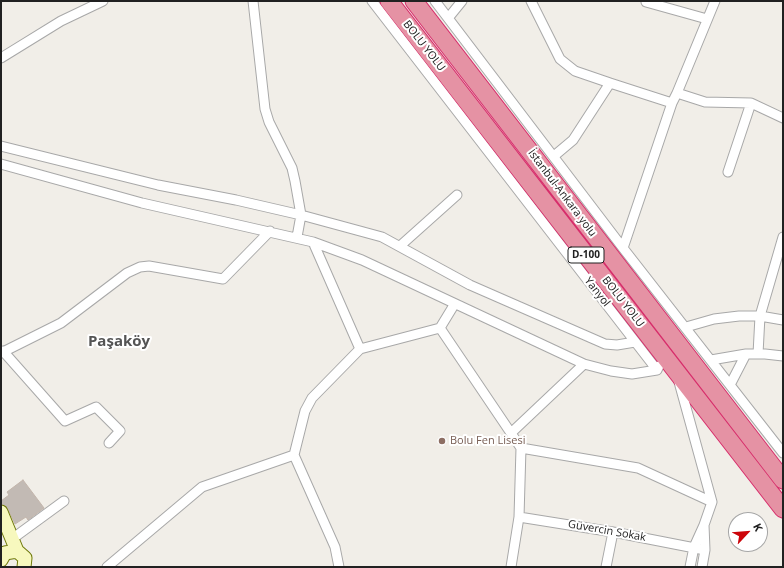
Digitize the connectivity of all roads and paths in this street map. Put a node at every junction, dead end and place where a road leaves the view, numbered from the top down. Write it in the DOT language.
graph roads {
  1 [pos="103,1"];
  2 [pos="253,1"];
  3 [pos="372,1"];
  4 [pos="389,1"];
  5 [pos="414,1"];
  6 [pos="424,1"];
  7 [pos="435,1"];
  8 [pos="462,1"];
  9 [pos="531,1"];
  10 [pos="715,1"];
  11 [pos="646,2"];
  12 [pos="449,17"];
  13 [pos="707,18"];
  14 [pos="447,42"];
  15 [pos="1,58"];
  16 [pos="610,83"];
  17 [pos="677,93"];
  18 [pos="672,103"];
  19 [pos="751,103"];
  20 [pos="783,118"];
  21 [pos="1,146"];
  22 [pos="554,156"];
  23 [pos="1,164"];
  24 [pos="728,172"];
  25 [pos="457,195"];
  26 [pos="301,215"];
  27 [pos="270,231"];
  28 [pos="296,237"];
  29 [pos="783,237"];
  30 [pos="313,242"];
  31 [pos="400,246"];
  32 [pos="623,248"];
  33 [pos="454,304"];
  34 [pos="760,316"];
  35 [pos="783,320"];
  36 [pos="686,327"];
  37 [pos="440,328"];
  38 [pos="635,342"];
  39 [pos="360,349"];
  40 [pos="670,350"];
  41 [pos="2,352"];
  42 [pos="746,354"];
  43 [pos="758,354"];
  44 [pos="783,356"];
  45 [pos="711,360"];
  46 [pos="584,364"];
  47 [pos="657,370"];
  48 [pos="730,385"];
  49 [pos="511,433"];
  50 [pos="109,444"];
  51 [pos="521,448"];
  52 [pos="783,453"];
  53 [pos="294,455"];
  54 [pos="783,480"];
  55 [pos="64,501"];
  56 [pos="712,502"];
  57 [pos="783,509"];
  58 [pos="1,512"];
  59 [pos="783,512"];
  60 [pos="520,517"];
  61 [pos="704,525"];
  62 [pos="613,532"];
  63 [pos="694,548"];
  64 [pos="705,550"];
  65 [pos="5,555"];
  66 [pos="27,565"];
  67 [pos="107,567"];
  68 [pos="339,567"];
  69 [pos="511,567"];
  70 [pos="606,567"];
  71 [pos="690,567"];
  72 [pos="702,567"];
  1 -- 15 [label="street"];
  2 -- 26 [label="street"];
  3 -- 38 [label="street, Yanyol"];
  4 -- 57 [label="highway, BOLU YOLU / D-100"];
  5 -- 14 [label="highway, İstanbul-Ankara yolu / D-100"];
  6 -- 14 [label="street"];
  7 -- 12 [label="street"];
  8 -- 12 [label="street"];
  9 -- 16 [label="street"];
  10 -- 13 [label="street"];
  11 -- 13 [label="street"];
  12 -- 22 [label="street"];
  13 -- 17 [label="street"];
  14 -- 54 [label="highway, İstanbul-Ankara yolu / D-100"];
  16 -- 18 [label="street"];
  16 -- 22 [label="street"];
  17 -- 18 [label="street"];
  17 -- 19 [label="street"];
  18 -- 32 [label="street"];
  19 -- 20 [label="street"];
  19 -- 24 [label="street"];
  21 -- 26 [label="street"];
  22 -- 32 [label="street"];
  23 -- 27 [label="street"];
  25 -- 31 [label="street"];
  26 -- 28 [label="street"];
  26 -- 31 [label="street"];
  27 -- 28 [label="street"];
  27 -- 41 [label="street"];
  28 -- 30 [label="street"];
  29 -- 34 [label="street"];
  30 -- 33 [label="street"];
  30 -- 39 [label="street"];
  31 -- 38 [label="street"];
  32 -- 36 [label="street"];
  33 -- 37 [label="street"];
  33 -- 46 [label="street"];
  34 -- 35 [label="street"];
  34 -- 36 [label="street"];
  34 -- 43 [label="street"];
  36 -- 45 [label="street"];
  37 -- 39 [label="street"];
  37 -- 49 [label="street"];
  38 -- 47 [label="street, Yanyol"];
  39 -- 53 [label="street"];
  40 -- 47 [label="street"];
  40 -- 56 [label="street"];
  40 -- 59 [label="street"];
  41 -- 50 [label="street"];
  42 -- 43 [label="street"];
  42 -- 45 [label="street"];
  42 -- 48 [label="street"];
  43 -- 44 [label="street"];
  45 -- 48 [label="street"];
  46 -- 47 [label="street"];
  46 -- 49 [label="street"];
  48 -- 52 [label="street"];
  49 -- 51 [label="street"];
  51 -- 56 [label="street"];
  51 -- 60 [label="street"];
  53 -- 67 [label="street"];
  53 -- 68 [label="street"];
  55 -- 65 [label="street"];
  56 -- 61 [label="street"];
  58 -- 65 [label="main road"];
  60 -- 62 [label="street, Güvercin Sokak"];
  60 -- 69 [label="street"];
  61 -- 63 [label="street"];
  61 -- 64 [label="street"];
  62 -- 63 [label="street, Güvercin Sokak"];
  62 -- 70 [label="street"];
  63 -- 64 [label="street, Güvercin Sokak"];
  63 -- 71 [label="street"];
  64 -- 72 [label="street"];
  65 -- 66 [label="main road"];
}
